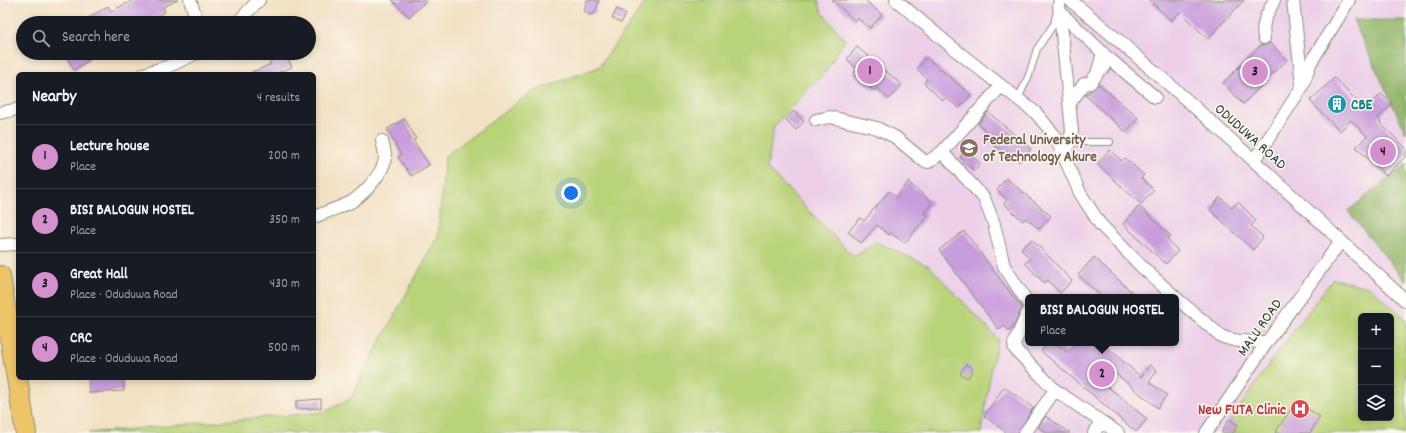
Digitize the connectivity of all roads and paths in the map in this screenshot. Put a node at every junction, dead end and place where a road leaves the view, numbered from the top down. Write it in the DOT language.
graph roads {
  1 [pos="190,0"];
  2 [pos="259,0"];
  3 [pos="896,0"];
  4 [pos="1274,0"];
  5 [pos="1293,0"];
  6 [pos="1349,0"];
  7 [pos="1062,4"];
  8 [pos="196,16"];
  9 [pos="244,16"];
  10 [pos="1264,38"];
  11 [pos="182,60"];
  12 [pos="150,72"];
  13 [pos="1096,74"];
  14 [pos="1001,86"];
  15 [pos="1302,87"];
  16 [pos="1155,97"];
  17 [pos="1018,99"];
  18 [pos="1070,103"];
  19 [pos="16,109"];
  20 [pos="0,113"];
  21 [pos="816,120"];
  22 [pos="382,141"];
  23 [pos="1110,142"];
  24 [pos="942,152"];
  25 [pos="1066,154"];
  26 [pos="1253,159"];
  27 [pos="316,216"];
  28 [pos="1340,241"];
  29 [pos="16,244"];
  30 [pos="0,245"];
  31 [pos="0,276"];
  32 [pos="1016,285"];
  33 [pos="1029,294"];
  34 [pos="1173,294"];
  35 [pos="1025,298"];
  36 [pos="1179,300"];
  37 [pos="1406,301"];
  38 [pos="1025,319"];
  39 [pos="5,341"];
  40 [pos="1267,342"];
  41 [pos="1055,390"];
  42 [pos="1101,422"];
  43 [pos="26,433"];
  44 [pos="1025,433"];
  45 [pos="1094,433"];
  46 [pos="1118,433"];
  47 [pos="1206,433"];
  1 -- 8 [label="street"];
  2 -- 9 [label="street"];
  3 -- 14 [label="street"];
  4 -- 10 [label="street"];
  5 -- 15 [label="street"];
  6 -- 15 [label="street"];
  7 -- 13 [label="street"];
  7 -- 17 [label="lane"];
  7 -- 18 [label="street"];
  7 -- 26 [label="street, ODUDUWA ROAD"];
  11 -- 12 [label="street"];
  13 -- 16 [label="street"];
  13 -- 18 [label="street"];
  14 -- 17 [label="street"];
  14 -- 24 [label="street"];
  15 -- 26 [label="street"];
  17 -- 25 [label="street"];
  18 -- 25 [label="street"];
  19 -- 20 [label="street"];
  21 -- 24 [label="street"];
  22 -- 27 [label="street"];
  23 -- 25 [label="lane"];
  24 -- 32 [label="street"];
  25 -- 34 [label="street"];
  26 -- 28 [label="street, ODUDUWA ROAD"];
  28 -- 37 [label="street, ODUDUWA ROAD"];
  28 -- 40 [label="street, MALU ROAD"];
  29 -- 30 [label="street"];
  31 -- 39 [label="highway"];
  32 -- 33 [label="street"];
  32 -- 35 [label="street"];
  36 -- 40 [label="street"];
  38 -- 41 [label="street"];
  39 -- 43 [label="highway"];
  40 -- 47 [label="street, MALU ROAD"];
  41 -- 42 [label="street"];
  41 -- 44 [label="street"];
  42 -- 45 [label="street"];
  42 -- 46 [label="street"];
}
